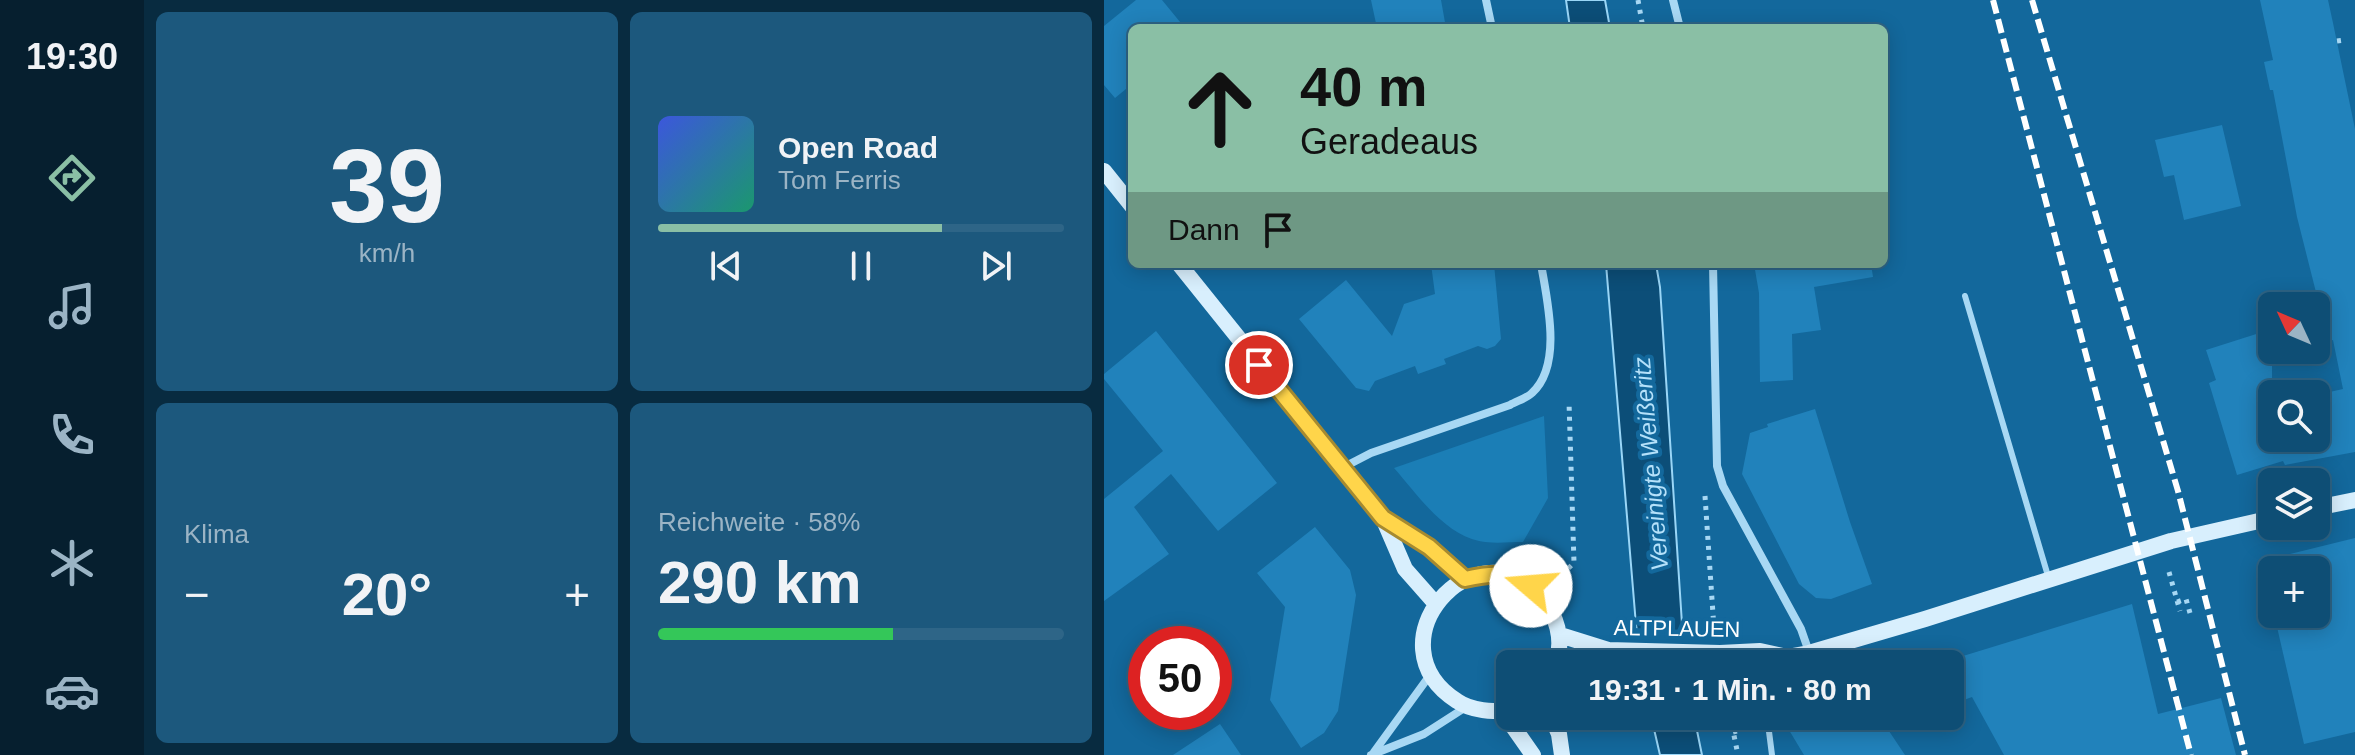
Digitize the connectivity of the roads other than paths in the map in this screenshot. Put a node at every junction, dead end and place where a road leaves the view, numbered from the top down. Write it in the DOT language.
graph roads {
  1 [pos="1486,0"];
  2 [pos="1673,0"];
  3 [pos="1491,24"];
  4 [pos="1679,24"];
  5 [pos="1104,171"];
  6 [pos="1128,201"];
  7 [pos="1182,268"];
  8 [pos="1542,268"];
  9 [pos="1713,268"];
  10 [pos="1965,296"];
  11 [pos="1341,468"];
  12 [pos="2355,500"];
  13 [pos="2330,505"];
  14 [pos="1383,518"];
  15 [pos="2258,521"];
  16 [pos="1465,579"];
  17 [pos="2049,580"];
  18 [pos="1435,603"];
  19 [pos="1560,635"];
  20 [pos="1558,650"];
  21 [pos="1608,650"];
  22 [pos="1608,650"];
  23 [pos="1750,650"];
  24 [pos="1808,650"];
  25 [pos="1819,650"];
  26 [pos="1430,675"];
  27 [pos="1466,707"];
  28 [pos="1496,708"];
  29 [pos="1518,730"];
  30 [pos="1557,730"];
  31 [pos="1767,730"];
  32 [pos="1372,754"];
  33 [pos="1533,755"];
  34 [pos="1562,755"];
  35 [pos="1772,755"];
  1 -- 3 [label="street"];
  2 -- 4 [label="street"];
  5 -- 6 [label="main road"];
  7 -- 11 [label="main road"];
  8 -- 11 [label="street"];
  9 -- 24 [label="street"];
  10 -- 17 [label="lane"];
  11 -- 14 [label="main road"];
  12 -- 13 [label="main road"];
  14 -- 16 [label="main road"];
  14 -- 18 [label="main road"];
  15 -- 17 [label="main road, ALTPLAUEN"];
  16 -- 18 [label="main road"];
  16 -- 19 [label="main road"];
  17 -- 25 [label="main road, ALTPLAUEN"];
  18 -- 26 [label="main road"];
  19 -- 20 [label="main road"];
  19 -- 21 [label="main road, ALTPLAUEN"];
  22 -- 23 [label="main road, ALTPLAUEN"];
  26 -- 27 [label="main road"];
  26 -- 32 [label="street"];
  27 -- 28 [label="main road"];
  27 -- 32 [label="street"];
  29 -- 33 [label="main road"];
  30 -- 34 [label="main road"];
  31 -- 35 [label="lane"];
}
